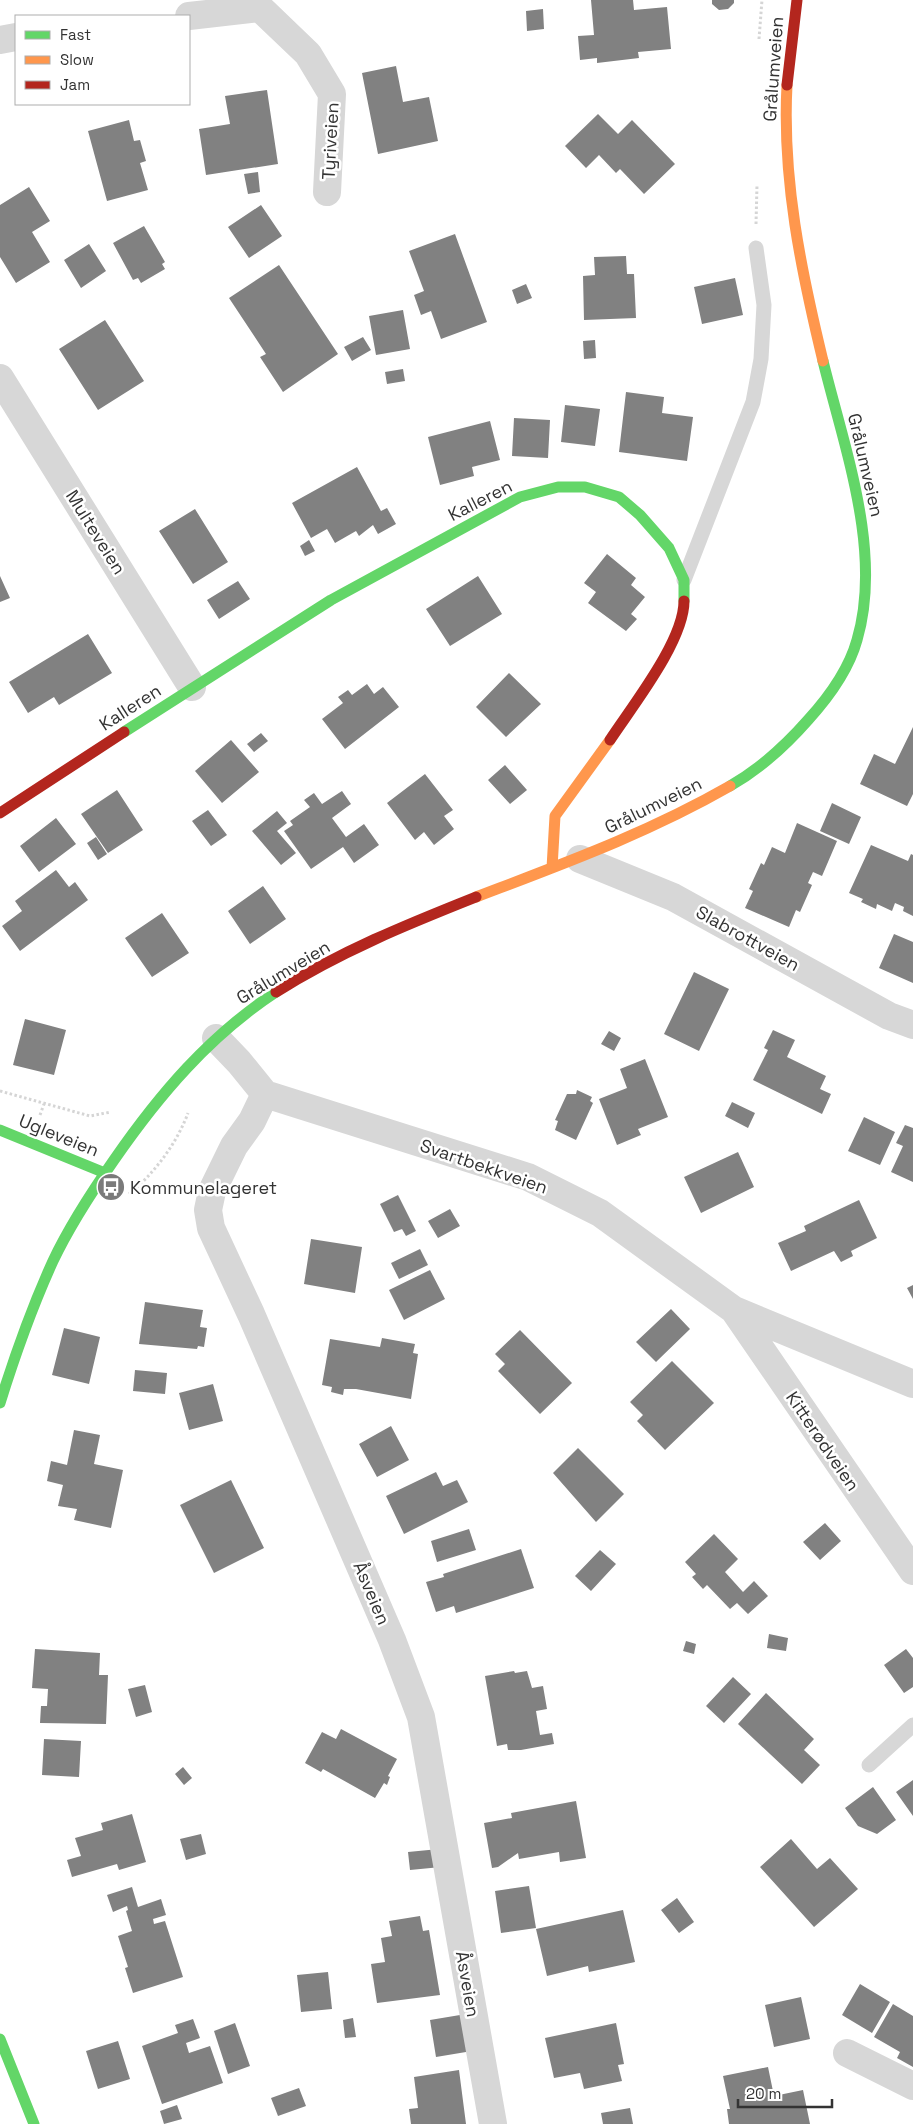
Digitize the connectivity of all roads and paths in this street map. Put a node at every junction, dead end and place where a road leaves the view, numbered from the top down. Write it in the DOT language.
graph roads {
  1 [pos="797,0"];
  2 [pos="190,16"];
  3 [pos="15,37"];
  4 [pos="0,40"];
  5 [pos="327,192"];
  6 [pos="756,248"];
  7 [pos="0,378"];
  8 [pos="684,580"];
  9 [pos="192,687"];
  10 [pos="0,813"];
  11 [pos="580,859"];
  12 [pos="552,868"];
  13 [pos="913,1025"];
  14 [pos="216,1038"];
  15 [pos="0,1091"];
  16 [pos="265,1094"];
  17 [pos="115,1110"];
  18 [pos="0,1130"];
  19 [pos="105,1173"];
  20 [pos="734,1310"];
  21 [pos="913,1384"];
  22 [pos="0,1403"];
  23 [pos="913,1571"];
  24 [pos="913,1725"];
  25 [pos="869,1766"];
  26 [pos="0,2039"];
  27 [pos="847,2053"];
  28 [pos="913,2086"];
  29 [pos="34,2124"];
  30 [pos="493,2124"];
  1 -- 11 [label="main road, Grålumveien"];
  2 -- 5 [label="street, Tyriveien"];
  3 -- 4 [label="street"];
  6 -- 8 [label="lane"];
  7 -- 9 [label="street, Multeveien"];
  8 -- 9 [label="main road, Kalleren"];
  8 -- 12 [label="main road, Kalleren"];
  9 -- 10 [label="main road, Kalleren"];
  11 -- 12 [label="main road, Grålumveien"];
  11 -- 13 [label="street, Slabrottveien"];
  12 -- 14 [label="main road, Grålumveien"];
  14 -- 16 [label="street"];
  14 -- 19 [label="main road, Grålumveien"];
  15 -- 17 [label="path"];
  16 -- 20 [label="street, Svartbekkveien"];
  16 -- 30 [label="street, Åsveien"];
  18 -- 19 [label="main road, Ugleveien"];
  19 -- 22 [label="main road, Grålumveien"];
  20 -- 21 [label="street, Svartbekkveien"];
  20 -- 23 [label="street, Kitterødveien"];
  24 -- 25 [label="lane"];
  26 -- 29 [label="main road"];
  27 -- 28 [label="street"];
}
